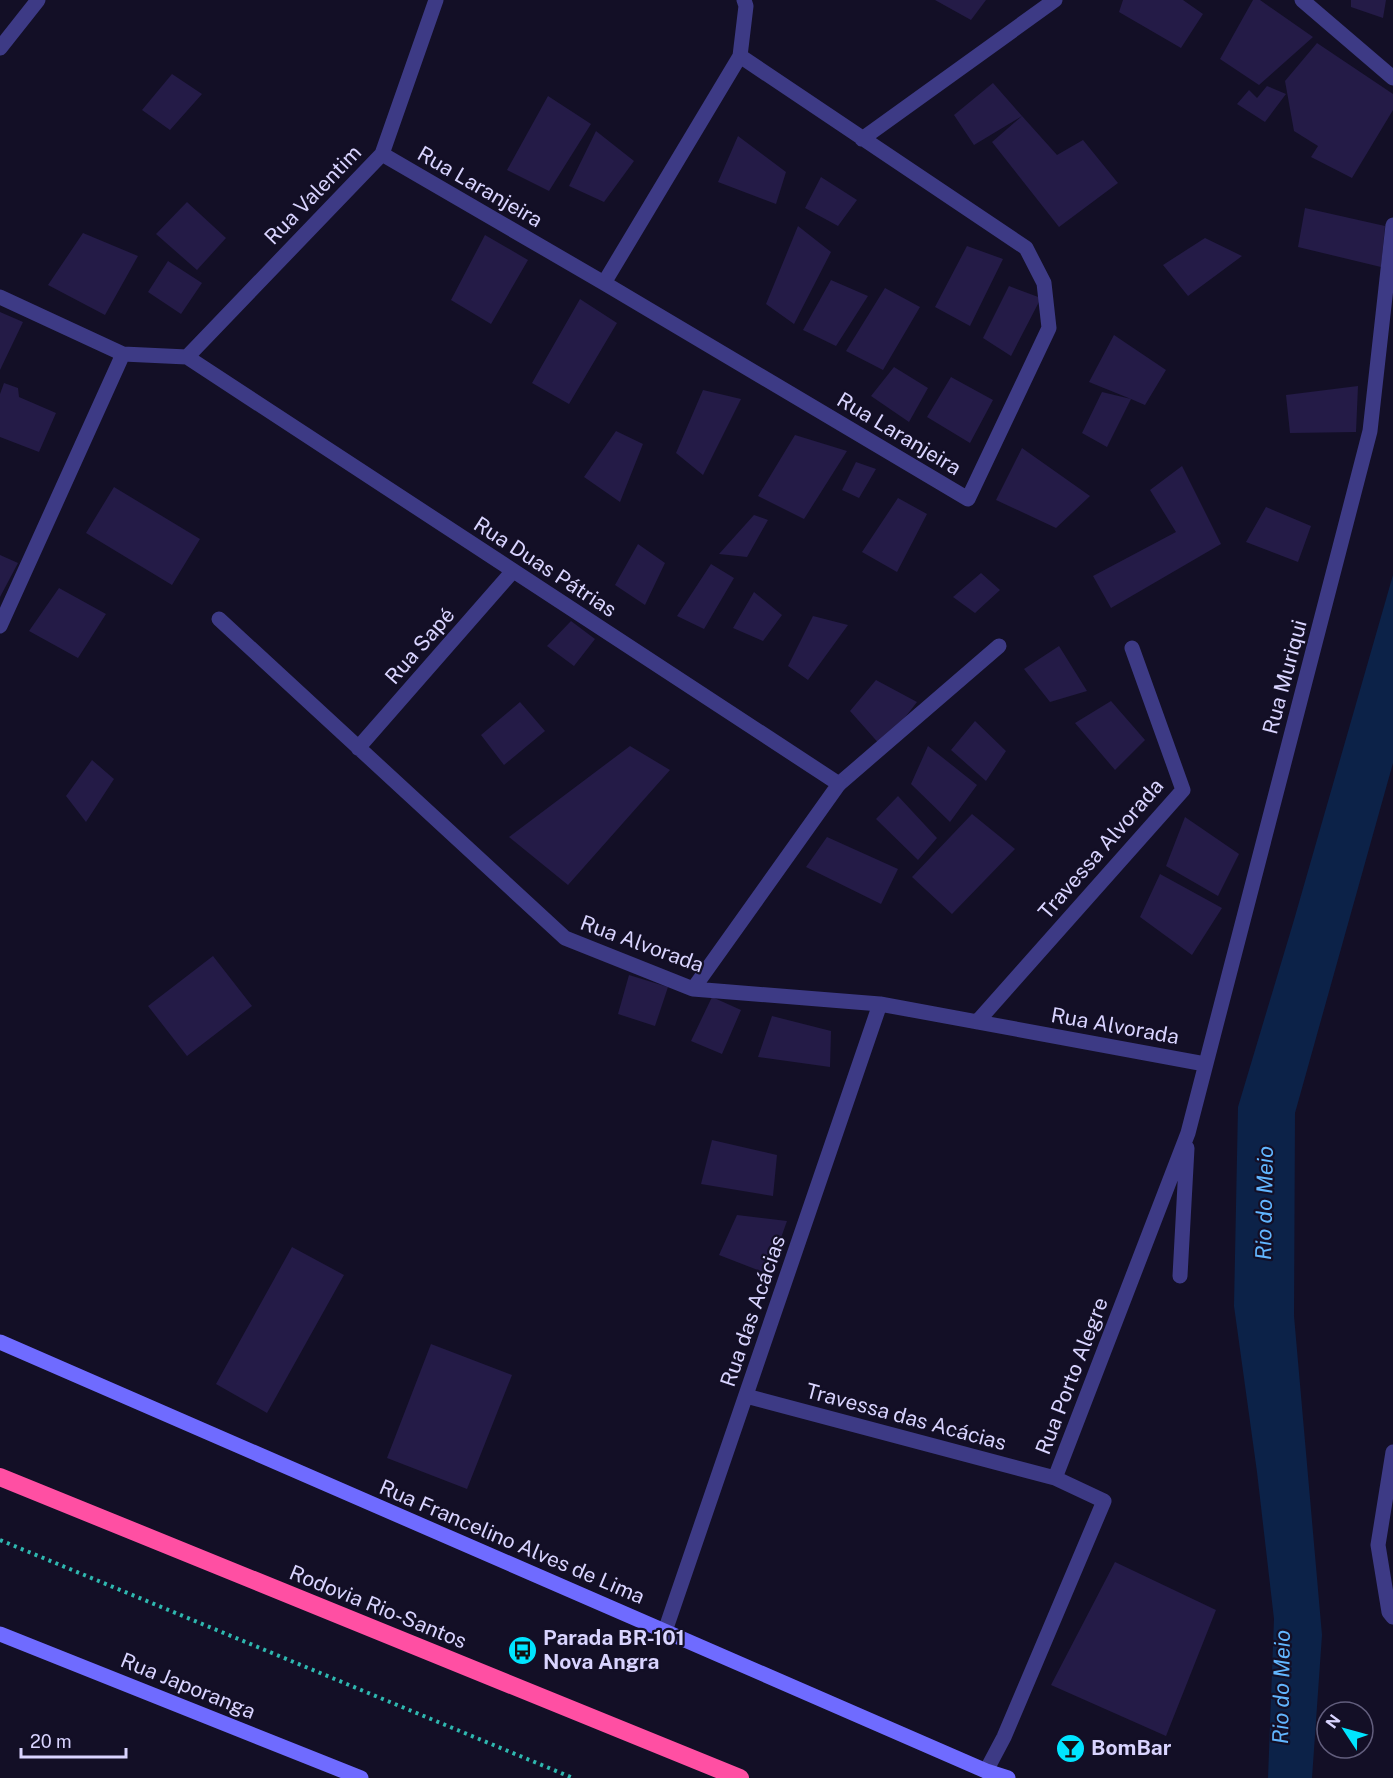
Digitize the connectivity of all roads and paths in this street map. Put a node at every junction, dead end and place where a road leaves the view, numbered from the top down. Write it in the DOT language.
graph roads {
  1 [pos="38,0"];
  2 [pos="436,0"];
  3 [pos="744,0"];
  4 [pos="1056,0"];
  5 [pos="1302,0"];
  6 [pos="0,48"];
  7 [pos="740,56"];
  8 [pos="1393,78"];
  9 [pos="862,139"];
  10 [pos="382,154"];
  11 [pos="1393,225"];
  12 [pos="604,283"];
  13 [pos="0,297"];
  14 [pos="123,354"];
  15 [pos="187,357"];
  16 [pos="513,571"];
  17 [pos="219,619"];
  18 [pos="0,626"];
  19 [pos="999,646"];
  20 [pos="1132,648"];
  21 [pos="358,748"];
  22 [pos="839,784"];
  23 [pos="693,988"];
  24 [pos="880,1004"];
  25 [pos="976,1022"];
  26 [pos="1205,1064"];
  27 [pos="1188,1133"];
  28 [pos="1180,1276"];
  29 [pos="0,1342"];
  30 [pos="746,1396"];
  31 [pos="1393,1452"];
  32 [pos="0,1477"];
  33 [pos="1055,1478"];
  34 [pos="0,1540"];
  35 [pos="1393,1617"];
  36 [pos="665,1631"];
  37 [pos="0,1634"];
  38 [pos="986,1771"];
  39 [pos="361,1778"];
  40 [pos="573,1778"];
  41 [pos="740,1778"];
  42 [pos="1008,1778"];
  1 -- 6 [label="street"];
  2 -- 10 [label="street, Rua Valentim"];
  3 -- 7 [label="street"];
  4 -- 9 [label="street"];
  5 -- 8 [label="street"];
  7 -- 9 [label="street, Rua Laranjeira"];
  7 -- 12 [label="street"];
  9 -- 12 [label="street, Rua Laranjeira"];
  10 -- 12 [label="street, Rua Laranjeira"];
  10 -- 15 [label="street, Rua Valentim"];
  11 -- 26 [label="street, Rua Muriqui"];
  13 -- 14 [label="street"];
  14 -- 15 [label="street"];
  14 -- 18 [label="street"];
  15 -- 16 [label="street, Rua Duas Pátrias"];
  16 -- 21 [label="street, Rua Sapé"];
  16 -- 22 [label="street, Rua Duas Pátrias"];
  17 -- 21 [label="street, Rua Alvorada"];
  19 -- 22 [label="street"];
  20 -- 25 [label="street, Travessa Alvorada"];
  21 -- 23 [label="street, Rua Alvorada"];
  22 -- 23 [label="street"];
  23 -- 24 [label="street, Rua Alvorada"];
  24 -- 25 [label="street, Rua Alvorada"];
  24 -- 30 [label="street, Rua das Acácias"];
  25 -- 26 [label="street, Rua Alvorada"];
  26 -- 27 [label="street, Rua Muriqui"];
  27 -- 28 [label="street"];
  27 -- 33 [label="street, Rua Porto Alegre"];
  29 -- 36 [label="main road, Rua Francelino Alves de Lima"];
  30 -- 33 [label="street, Travessa das Acácias"];
  30 -- 36 [label="street, Rua das Acácias"];
  31 -- 35 [label="street"];
  32 -- 41 [label="highway, Rodovia Rio-Santos"];
  33 -- 38 [label="street, Rua Porto Alegre"];
  34 -- 40 [label="path"];
  36 -- 38 [label="main road, Rua Francelino Alves de Lima"];
  37 -- 39 [label="main road, Rua Japoranga"];
  38 -- 42 [label="main road, Rua Francelino Alves de Lima"];
}
